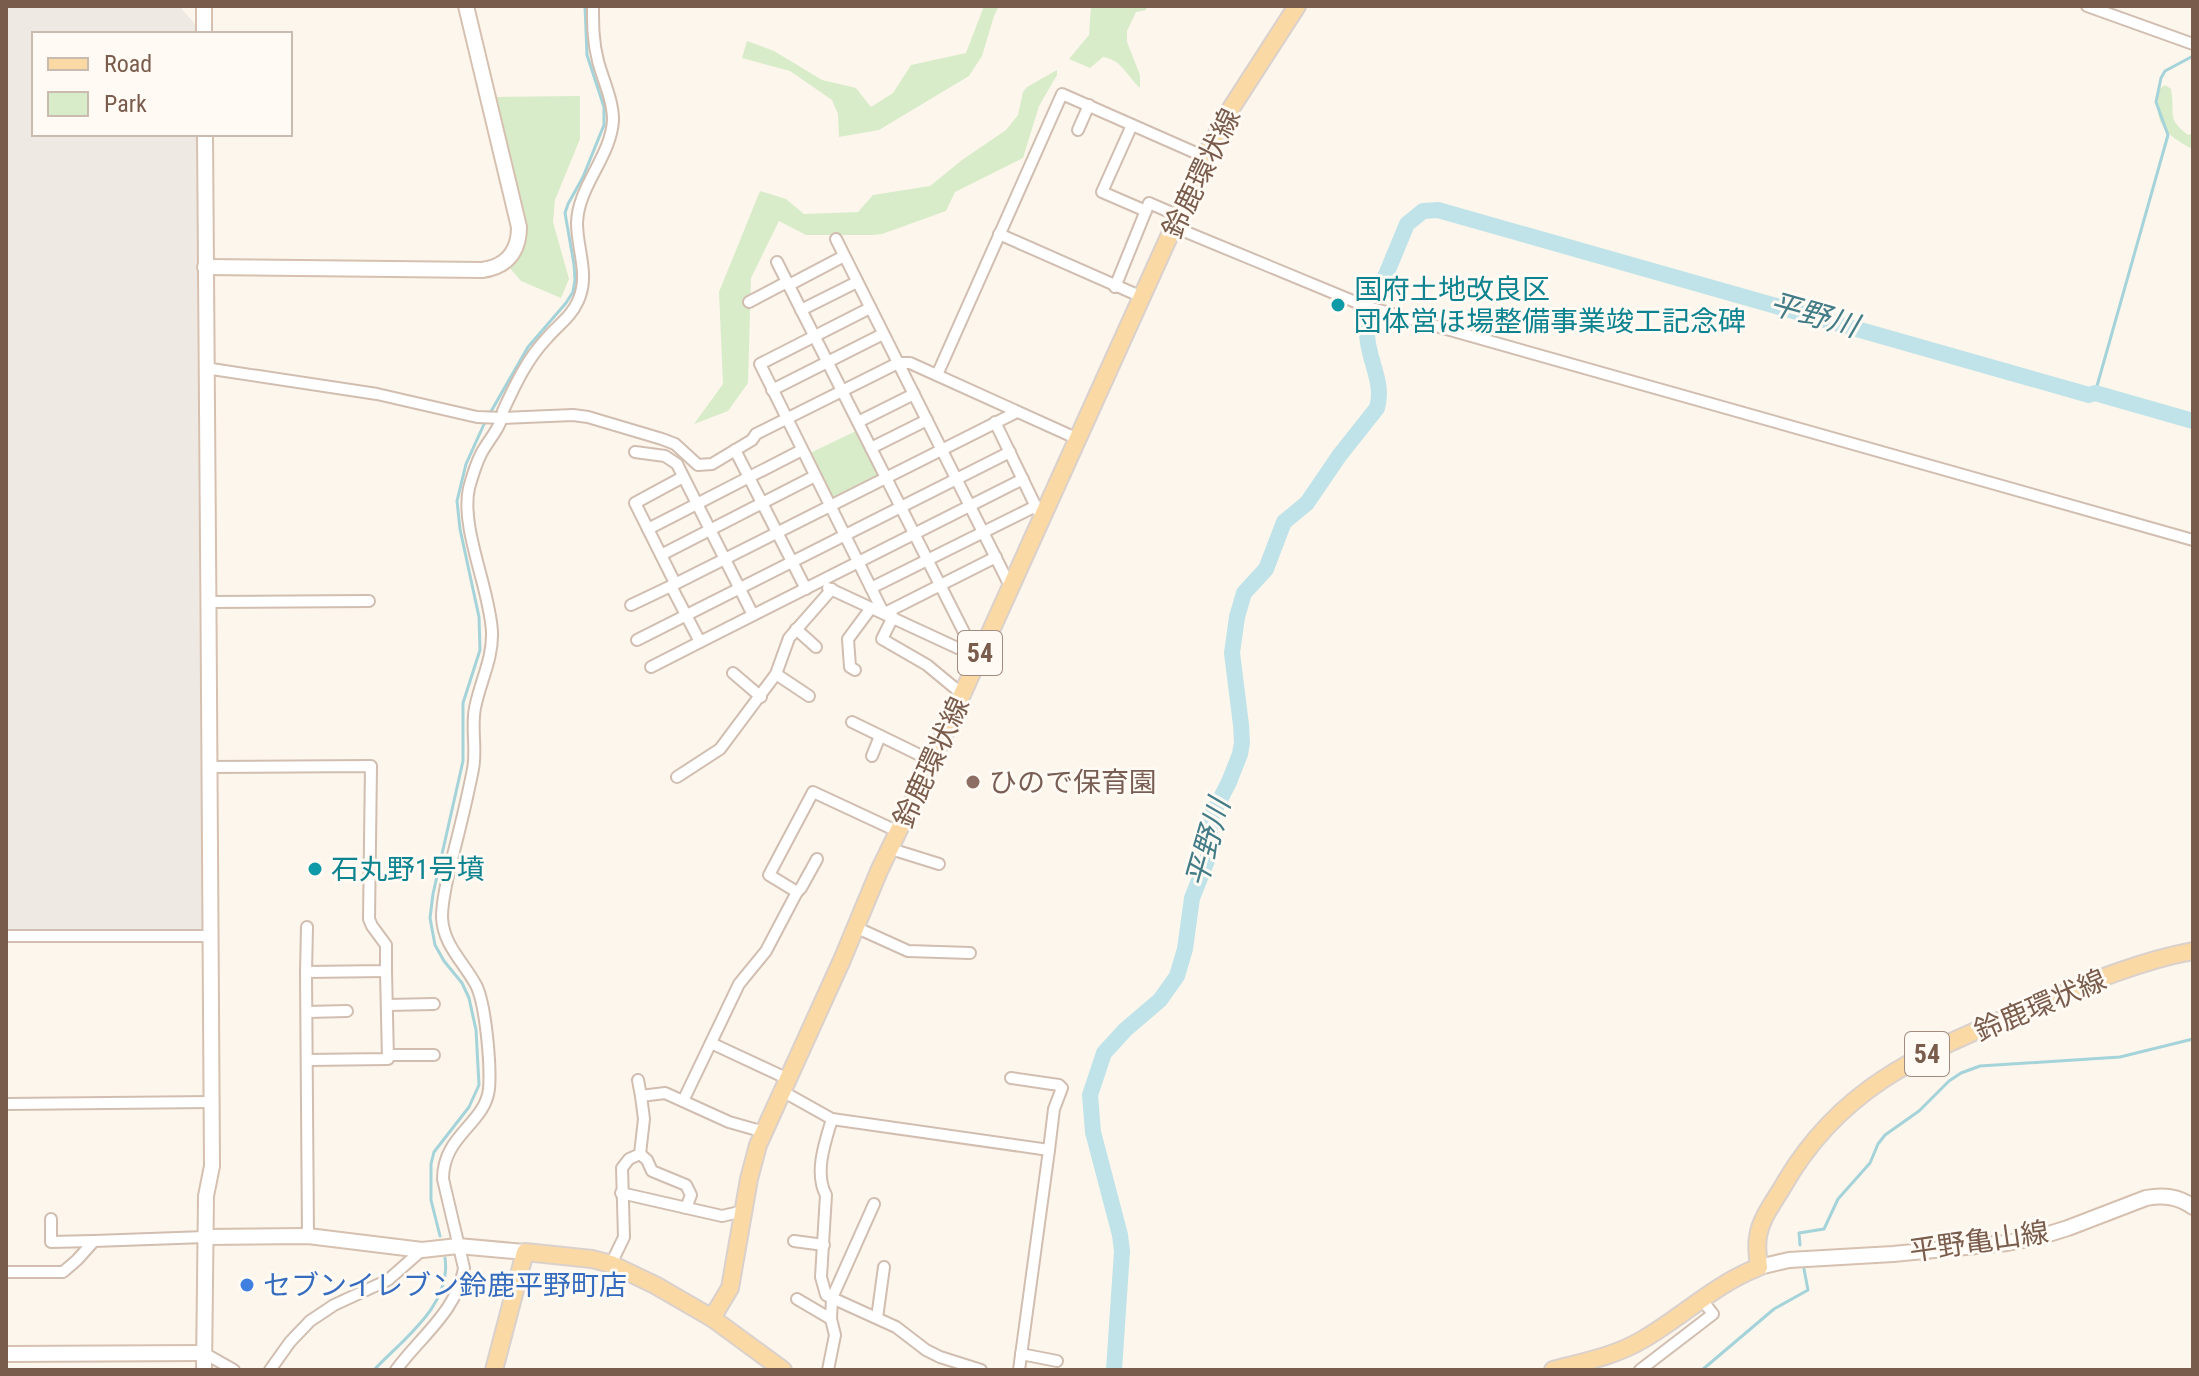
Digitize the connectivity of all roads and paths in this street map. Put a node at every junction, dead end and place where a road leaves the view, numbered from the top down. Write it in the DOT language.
graph roads {
  1 [pos="204,6"];
  2 [pos="466,6"];
  3 [pos="593,6"];
  4 [pos="1297,6"];
  5 [pos="2087,6"];
  6 [pos="204,32"];
  7 [pos="2193,44"];
  8 [pos="1089,105"];
  9 [pos="1132,125"];
  10 [pos="1078,130"];
  11 [pos="205,136"];
  12 [pos="1205,157"];
  13 [pos="1146,211"];
  14 [pos="1176,221"];
  15 [pos="999,234"];
  16 [pos="836,239"];
  17 [pos="844,256"];
  18 [pos="777,262"];
  19 [pos="205,267"];
  20 [pos="857,282"];
  21 [pos="788,284"];
  22 [pos="1115,287"];
  23 [pos="1142,297"];
  24 [pos="749,302"];
  25 [pos="870,308"];
  26 [pos="801,310"];
  27 [pos="883,334"];
  28 [pos="815,337"];
  29 [pos="828,362"];
  30 [pos="898,363"];
  31 [pos="205,368"];
  32 [pos="937,375"];
  33 [pos="772,390"];
  34 [pos="842,391"];
  35 [pos="914,394"];
  36 [pos="1017,412"];
  37 [pos="499,418"];
  38 [pos="787,419"];
  39 [pos="927,420"];
  40 [pos="858,422"];
  41 [pos="995,422"];
  42 [pos="1078,439"];
  43 [pos="871,448"];
  44 [pos="941,449"];
  45 [pos="735,450"];
  46 [pos="802,450"];
  47 [pos="635,452"];
  48 [pos="1010,452"];
  49 [pos="815,476"];
  50 [pos="683,477"];
  51 [pos="749,477"];
  52 [pos="885,477"];
  53 [pos="957,479"];
  54 [pos="1023,479"];
  55 [pos="762,503"];
  56 [pos="697,504"];
  57 [pos="830,505"];
  58 [pos="970,506"];
  59 [pos="901,508"];
  60 [pos="1039,510"];
  61 [pos="648,529"];
  62 [pos="710,530"];
  63 [pos="983,531"];
  64 [pos="777,532"];
  65 [pos="914,533"];
  66 [pos="845,536"];
  67 [pos="2193,540"];
  68 [pos="661,555"];
  69 [pos="996,557"];
  70 [pos="724,558"];
  71 [pos="927,559"];
  72 [pos="792,562"];
  73 [pos="858,562"];
  74 [pos="673,584"];
  75 [pos="940,585"];
  76 [pos="1011,585"];
  77 [pos="810,586"];
  78 [pos="871,588"];
  79 [pos="739,589"];
  80 [pos="832,589"];
  81 [pos="369,601"];
  82 [pos="209,602"];
  83 [pos="631,605"];
  84 [pos="871,608"];
  85 [pos="887,614"];
  86 [pos="687,615"];
  87 [pos="753,615"];
  88 [pos="796,629"];
  89 [pos="637,640"];
  90 [pos="700,642"];
  91 [pos="816,647"];
  92 [pos="977,657"];
  93 [pos="651,667"];
  94 [pos="855,670"];
  95 [pos="733,673"];
  96 [pos="776,674"];
  97 [pos="962,694"];
  98 [pos="809,696"];
  99 [pos="761,697"];
  100 [pos="852,722"];
  101 [pos="880,736"];
  102 [pos="872,756"];
  103 [pos="932,761"];
  104 [pos="210,767"];
  105 [pos="677,777"];
  106 [pos="899,832"];
  107 [pos="891,849"];
  108 [pos="817,859"];
  109 [pos="939,864"];
  110 [pos="797,892"];
  111 [pos="307,927"];
  112 [pos="855,927"];
  113 [pos="6,936"];
  114 [pos="212,936"];
  115 [pos="2193,951"];
  116 [pos="970,953"];
  117 [pos="386,971"];
  118 [pos="306,972"];
  119 [pos="434,1004"];
  120 [pos="387,1005"];
  121 [pos="347,1011"];
  122 [pos="307,1012"];
  123 [pos="711,1043"];
  124 [pos="388,1055"];
  125 [pos="434,1055"];
  126 [pos="307,1060"];
  127 [pos="1011,1078"];
  128 [pos="638,1080"];
  129 [pos="785,1085"];
  130 [pos="641,1096"];
  131 [pos="683,1101"];
  132 [pos="212,1102"];
  133 [pos="6,1104"];
  134 [pos="832,1119"];
  135 [pos="764,1132"];
  136 [pos="1049,1150"];
  137 [pos="640,1154"];
  138 [pos="621,1193"];
  139 [pos="874,1204"];
  140 [pos="2193,1207"];
  141 [pos="686,1208"];
  142 [pos="744,1211"];
  143 [pos="51,1219"];
  144 [pos="308,1236"];
  145 [pos="205,1237"];
  146 [pos="94,1241"];
  147 [pos="794,1241"];
  148 [pos="824,1245"];
  149 [pos="458,1246"];
  150 [pos="422,1250"];
  151 [pos="525,1252"];
  152 [pos="611,1264"];
  153 [pos="884,1267"];
  154 [pos="1759,1267"];
  155 [pos="6,1272"];
  156 [pos="832,1298"];
  157 [pos="797,1299"];
  158 [pos="1702,1300"];
  159 [pos="712,1318"];
  160 [pos="877,1318"];
  161 [pos="831,1319"];
  162 [pos="204,1353"];
  163 [pos="6,1354"];
  164 [pos="1021,1354"];
  165 [pos="1057,1361"];
  166 [pos="204,1370"];
  167 [pos="234,1370"];
  168 [pos="270,1370"];
  169 [pos="396,1370"];
  170 [pos="494,1370"];
  171 [pos="783,1370"];
  172 [pos="828,1370"];
  173 [pos="981,1370"];
  174 [pos="1019,1370"];
  175 [pos="1553,1370"];
  176 [pos="1640,1370"];
  1 -- 6 [label="street"];
  2 -- 19 [label="street"];
  3 -- 37 [label="street"];
  4 -- 12 [label="main road, 鈴鹿環状線 / 54"];
  5 -- 7 [label="street"];
  8 -- 9 [label="street"];
  8 -- 10 [label="street"];
  8 -- 15 [label="street"];
  9 -- 12 [label="street"];
  9 -- 13 [label="street"];
  11 -- 19 [label="street"];
  12 -- 14 [label="main road, 鈴鹿環状線 / 54"];
  13 -- 14 [label="street"];
  13 -- 22 [label="street"];
  14 -- 23 [label="main road, 鈴鹿環状線 / 54"];
  14 -- 67 [label="street"];
  15 -- 22 [label="street"];
  15 -- 32 [label="street"];
  16 -- 17 [label="street"];
  17 -- 20 [label="street"];
  17 -- 21 [label="street"];
  18 -- 21 [label="street"];
  19 -- 31 [label="street"];
  20 -- 25 [label="street"];
  20 -- 26 [label="street"];
  21 -- 24 [label="street"];
  21 -- 26 [label="street"];
  22 -- 23 [label="street"];
  23 -- 42 [label="main road, 鈴鹿環状線 / 54"];
  25 -- 27 [label="street"];
  25 -- 28 [label="street"];
  26 -- 28 [label="street"];
  27 -- 29 [label="street"];
  27 -- 30 [label="street"];
  28 -- 29 [label="street"];
  28 -- 33 [label="street"];
  29 -- 33 [label="street"];
  29 -- 34 [label="street"];
  30 -- 32 [label="street"];
  30 -- 34 [label="street"];
  30 -- 35 [label="street"];
  31 -- 37 [label="street"];
  31 -- 82 [label="street"];
  32 -- 36 [label="street"];
  33 -- 38 [label="street"];
  34 -- 38 [label="street"];
  34 -- 40 [label="street"];
  35 -- 39 [label="street"];
  35 -- 40 [label="street"];
  36 -- 41 [label="street"];
  36 -- 42 [label="street"];
  37 -- 45 [label="street"];
  37 -- 149 [label="street"];
  38 -- 45 [label="street"];
  38 -- 46 [label="street"];
  39 -- 43 [label="street"];
  39 -- 44 [label="street"];
  40 -- 43 [label="street"];
  41 -- 44 [label="street"];
  41 -- 48 [label="street"];
  42 -- 60 [label="main road, 鈴鹿環状線 / 54"];
  43 -- 52 [label="street"];
  44 -- 52 [label="street"];
  44 -- 53 [label="street"];
  45 -- 51 [label="street"];
  46 -- 49 [label="street"];
  46 -- 51 [label="street"];
  47 -- 50 [label="street"];
  48 -- 53 [label="street"];
  48 -- 54 [label="street"];
  49 -- 55 [label="street"];
  49 -- 57 [label="street"];
  50 -- 56 [label="street"];
  50 -- 61 [label="street"];
  51 -- 55 [label="street"];
  51 -- 56 [label="street"];
  52 -- 57 [label="street"];
  52 -- 59 [label="street"];
  53 -- 58 [label="street"];
  53 -- 59 [label="street"];
  54 -- 58 [label="street"];
  54 -- 60 [label="street"];
  55 -- 62 [label="street"];
  55 -- 64 [label="street"];
  56 -- 61 [label="street"];
  56 -- 62 [label="street"];
  57 -- 64 [label="street"];
  57 -- 66 [label="street"];
  58 -- 63 [label="street"];
  58 -- 65 [label="street"];
  59 -- 65 [label="street"];
  59 -- 66 [label="street"];
  60 -- 63 [label="street"];
  60 -- 76 [label="main road, 鈴鹿環状線 / 54"];
  61 -- 68 [label="street"];
  62 -- 68 [label="street"];
  62 -- 70 [label="street"];
  63 -- 69 [label="street"];
  63 -- 71 [label="street"];
  64 -- 70 [label="street"];
  64 -- 72 [label="street"];
  65 -- 71 [label="street"];
  65 -- 73 [label="street"];
  66 -- 72 [label="street"];
  66 -- 73 [label="street"];
  68 -- 74 [label="street"];
  69 -- 75 [label="street"];
  69 -- 76 [label="street"];
  70 -- 74 [label="street"];
  70 -- 79 [label="street"];
  71 -- 75 [label="street"];
  71 -- 78 [label="street"];
  72 -- 77 [label="street"];
  72 -- 79 [label="street"];
  73 -- 77 [label="street"];
  73 -- 78 [label="street"];
  74 -- 83 [label="street"];
  74 -- 86 [label="street"];
  75 -- 85 [label="street"];
  75 -- 92 [label="street"];
  76 -- 92 [label="main road, 鈴鹿環状線 / 54"];
  77 -- 80 [label="street"];
  77 -- 87 [label="street"];
  78 -- 85 [label="street"];
  79 -- 86 [label="street"];
  79 -- 87 [label="street"];
  80 -- 84 [label="street"];
  80 -- 88 [label="street"];
  81 -- 82 [label="street"];
  82 -- 104 [label="street"];
  84 -- 85 [label="street"];
  84 -- 94 [label="street"];
  85 -- 92 [label="street"];
  85 -- 97 [label="street"];
  86 -- 89 [label="street"];
  86 -- 90 [label="street"];
  87 -- 90 [label="street"];
  88 -- 91 [label="street"];
  88 -- 96 [label="street"];
  90 -- 93 [label="street"];
  92 -- 97 [label="main road, 鈴鹿環状線 / 54"];
  95 -- 99 [label="street"];
  96 -- 98 [label="street"];
  96 -- 99 [label="street"];
  97 -- 103 [label="main road, 鈴鹿環状線 / 54"];
  99 -- 105 [label="street"];
  100 -- 101 [label="street"];
  101 -- 102 [label="street"];
  101 -- 103 [label="street"];
  103 -- 106 [label="main road, 鈴鹿環状線 / 54"];
  104 -- 114 [label="street"];
  104 -- 117 [label="street"];
  106 -- 107 [label="main road, 鈴鹿環状線 / 54"];
  106 -- 110 [label="street"];
  107 -- 109 [label="street"];
  107 -- 112 [label="main road, 鈴鹿環状線 / 54"];
  108 -- 110 [label="street"];
  110 -- 123 [label="street"];
  111 -- 118 [label="street"];
  112 -- 116 [label="street"];
  112 -- 129 [label="main road, 鈴鹿環状線 / 54"];
  113 -- 114 [label="street"];
  114 -- 132 [label="street"];
  115 -- 154 [label="main road, 鈴鹿環状線 / 54"];
  117 -- 118 [label="street"];
  117 -- 120 [label="street"];
  118 -- 122 [label="street"];
  119 -- 120 [label="street"];
  120 -- 124 [label="street"];
  121 -- 122 [label="street"];
  122 -- 126 [label="street"];
  123 -- 129 [label="street"];
  123 -- 131 [label="street"];
  124 -- 125 [label="street"];
  124 -- 126 [label="street"];
  126 -- 144 [label="street"];
  127 -- 136 [label="street"];
  128 -- 130 [label="street"];
  129 -- 134 [label="street"];
  129 -- 135 [label="main road, 鈴鹿環状線 / 54"];
  130 -- 131 [label="street"];
  130 -- 137 [label="street"];
  131 -- 135 [label="street"];
  132 -- 133 [label="street"];
  132 -- 145 [label="street"];
  134 -- 136 [label="street"];
  134 -- 148 [label="street"];
  135 -- 142 [label="main road, 鈴鹿環状線 / 54"];
  136 -- 164 [label="street"];
  137 -- 138 [label="street"];
  137 -- 141 [label="street"];
  138 -- 141 [label="street"];
  138 -- 152 [label="street"];
  139 -- 156 [label="street"];
  140 -- 154 [label="street, 平野亀山線"];
  141 -- 142 [label="street"];
  142 -- 159 [label="main road, 鈴鹿環状線 / 54"];
  143 -- 146 [label="street"];
  144 -- 145 [label="street"];
  144 -- 150 [label="street"];
  145 -- 146 [label="street"];
  145 -- 162 [label="street"];
  146 -- 155 [label="street"];
  147 -- 148 [label="street"];
  148 -- 156 [label="street"];
  149 -- 150 [label="street"];
  149 -- 151 [label="street"];
  149 -- 169 [label="street"];
  150 -- 168 [label="street"];
  151 -- 152 [label="main road"];
  151 -- 170 [label="main road"];
  152 -- 159 [label="main road"];
  153 -- 160 [label="street"];
  154 -- 158 [label="main road"];
  156 -- 160 [label="street"];
  156 -- 161 [label="street"];
  157 -- 161 [label="street"];
  158 -- 175 [label="main road"];
  158 -- 176 [label="street"];
  159 -- 171 [label="main road"];
  160 -- 173 [label="street"];
  161 -- 172 [label="street"];
  162 -- 163 [label="street"];
  162 -- 166 [label="street"];
  162 -- 167 [label="street"];
  164 -- 165 [label="street"];
  164 -- 174 [label="street"];
}
